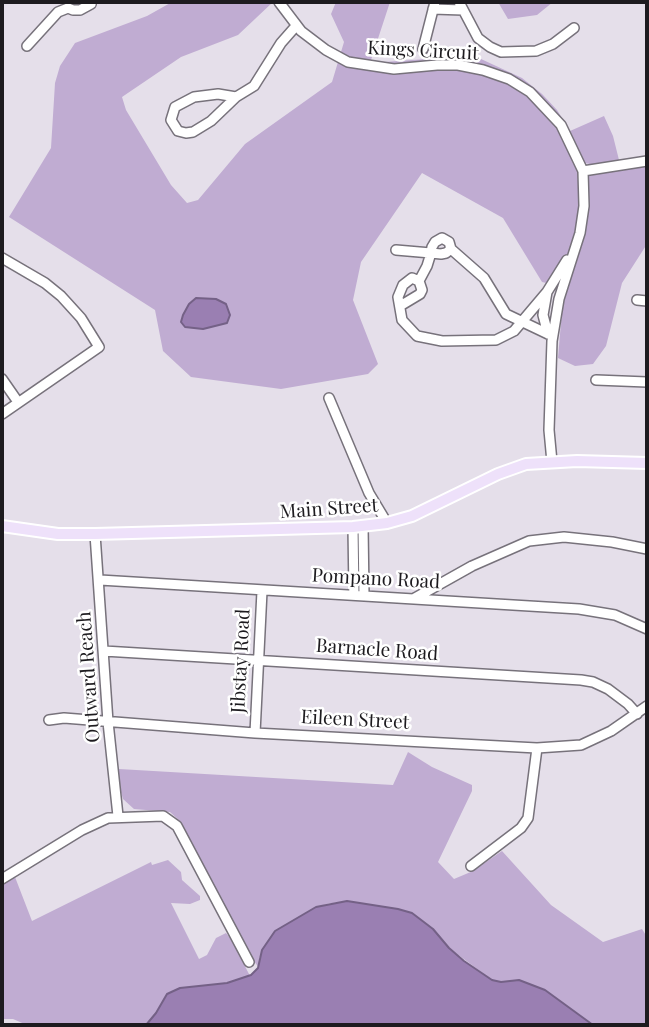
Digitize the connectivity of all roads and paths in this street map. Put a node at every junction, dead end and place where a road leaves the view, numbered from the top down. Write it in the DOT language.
graph roads {
  1 [pos="92,2"];
  2 [pos="279,2"];
  3 [pos="67,5"];
  4 [pos="434,5"];
  5 [pos="461,6"];
  6 [pos="296,26"];
  7 [pos="573,28"];
  8 [pos="27,46"];
  9 [pos="423,49"];
  10 [pos="236,97"];
  11 [pos="647,161"];
  12 [pos="583,171"];
  13 [pos="580,233"];
  14 [pos="451,249"];
  15 [pos="396,250"];
  16 [pos="431,253"];
  17 [pos="2,258"];
  18 [pos="419,281"];
  19 [pos="547,292"];
  20 [pos="637,300"];
  21 [pos="647,301"];
  22 [pos="400,306"];
  23 [pos="522,323"];
  24 [pos="550,338"];
  25 [pos="2,379"];
  26 [pos="596,380"];
  27 [pos="647,382"];
  28 [pos="329,398"];
  29 [pos="18,402"];
  30 [pos="2,414"];
  31 [pos="552,462"];
  32 [pos="647,463"];
  33 [pos="387,523"];
  34 [pos="2,526"];
  35 [pos="358,526"];
  36 [pos="95,534"];
  37 [pos="647,547"];
  38 [pos="100,580"];
  39 [pos="262,591"];
  40 [pos="359,595"];
  41 [pos="413,598"];
  42 [pos="647,629"];
  43 [pos="104,651"];
  44 [pos="258,659"];
  45 [pos="647,706"];
  46 [pos="636,714"];
  47 [pos="49,720"];
  48 [pos="108,722"];
  49 [pos="255,733"];
  50 [pos="537,748"];
  51 [pos="118,816"];
  52 [pos="471,866"];
  53 [pos="2,879"];
  54 [pos="249,962"];
  1 -- 3 [label="street"];
  2 -- 6 [label="street, Kings Circuit"];
  3 -- 8 [label="street"];
  4 -- 5 [label="street"];
  4 -- 9 [label="street"];
  5 -- 7 [label="street"];
  6 -- 10 [label="street"];
  6 -- 12 [label="street, Kings Circuit"];
  10 -- 10 [label="street"];
  11 -- 12 [label="street"];
  12 -- 13 [label="street, Kings Circuit"];
  13 -- 19 [label="street, Kings Circuit"];
  13 -- 24 [label="street, Kings Circuit"];
  14 -- 16 [label="street"];
  14 -- 16 [label="street"];
  14 -- 23 [label="street"];
  15 -- 16 [label="street"];
  16 -- 18 [label="street"];
  17 -- 29 [label="street"];
  18 -- 22 [label="street"];
  18 -- 22 [label="street"];
  19 -- 23 [label="street, Kings Circuit"];
  19 -- 24 [label="street"];
  20 -- 21 [label="street"];
  22 -- 23 [label="street"];
  23 -- 24 [label="street"];
  24 -- 31 [label="street, Kings Circuit"];
  25 -- 29 [label="street"];
  26 -- 27 [label="street"];
  28 -- 33 [label="street"];
  29 -- 30 [label="street"];
  31 -- 32 [label="main road, Main Street"];
  31 -- 33 [label="main road, Main Street"];
  33 -- 35 [label="main road, Main Street"];
  34 -- 36 [label="main road, Main Street"];
  35 -- 36 [label="main road, Main Street"];
  35 -- 40 [label="street"];
  36 -- 38 [label="street, Outward Reach"];
  37 -- 41 [label="street"];
  38 -- 39 [label="street, Pompano Road"];
  38 -- 43 [label="street, Outward Reach"];
  39 -- 40 [label="street, Pompano Road"];
  39 -- 44 [label="street, Jibstay Road"];
  40 -- 41 [label="street, Pompano Road"];
  41 -- 42 [label="street, Pompano Road"];
  43 -- 44 [label="street, Barnacle Road"];
  43 -- 48 [label="street, Outward Reach"];
  44 -- 46 [label="street, Barnacle Road"];
  44 -- 49 [label="street, Jibstay Road"];
  45 -- 46 [label="street, Eileen Street"];
  46 -- 50 [label="street, Eileen Street"];
  47 -- 48 [label="street, Eileen Street"];
  48 -- 49 [label="street, Eileen Street"];
  48 -- 51 [label="street, Outward Reach"];
  49 -- 50 [label="street, Eileen Street"];
  50 -- 52 [label="street"];
  51 -- 53 [label="street"];
  51 -- 54 [label="street"];
}
